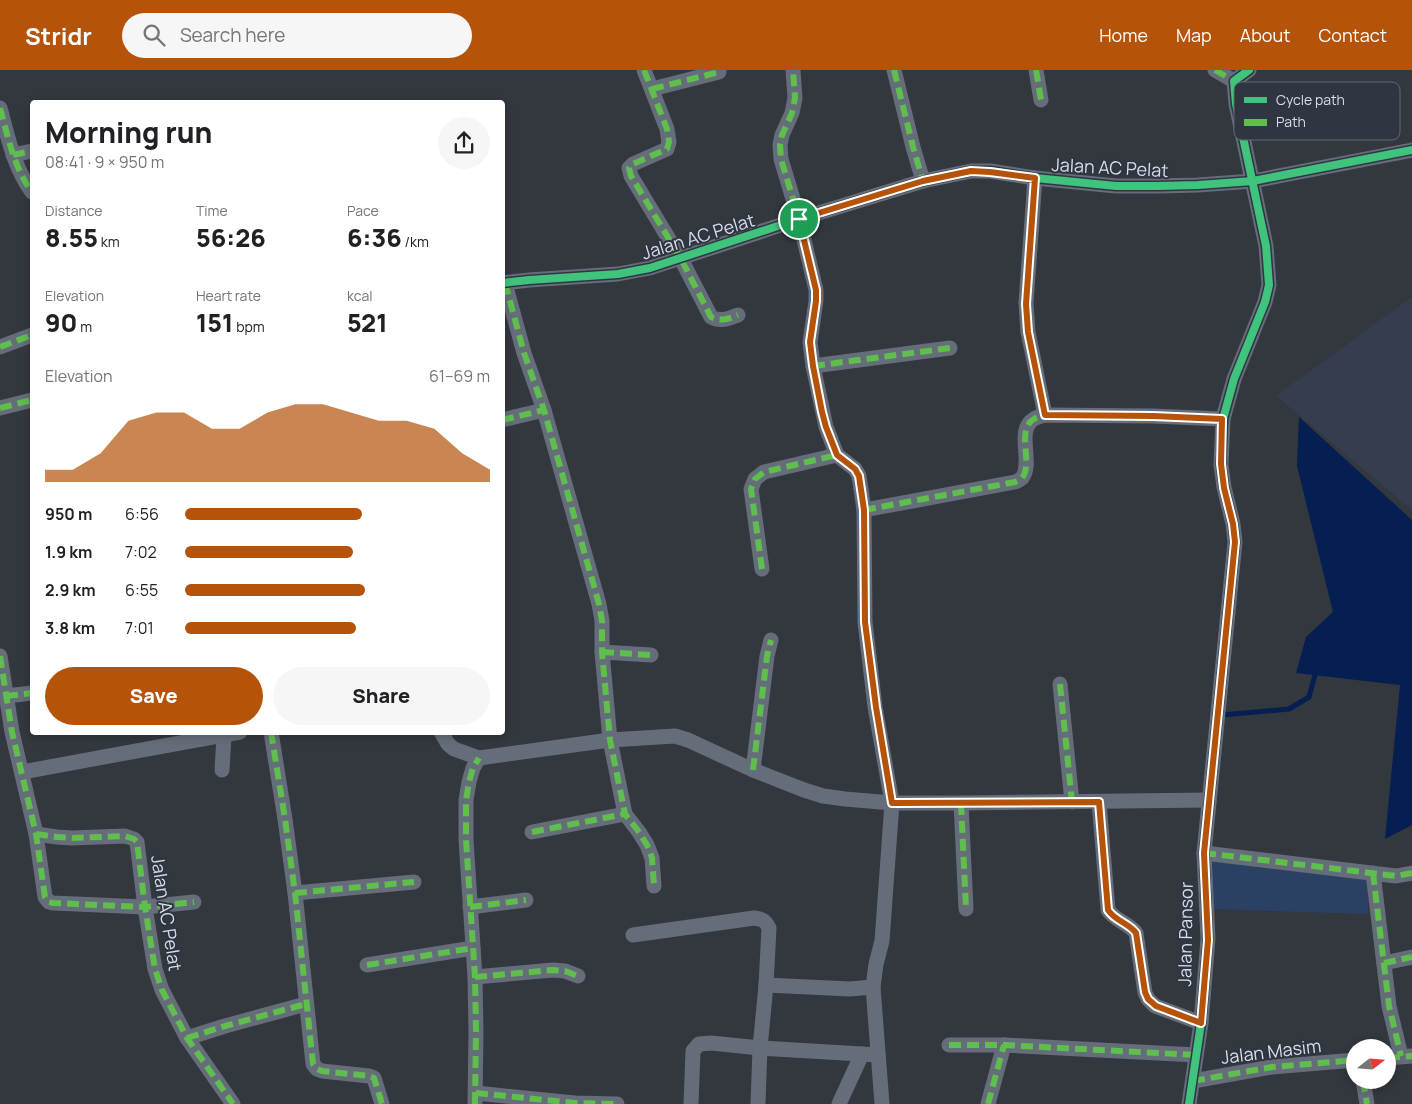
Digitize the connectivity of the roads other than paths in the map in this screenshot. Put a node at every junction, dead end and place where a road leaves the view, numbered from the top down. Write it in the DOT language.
graph roads {
  1 [pos="644,70"];
  2 [pos="793,70"];
  3 [pos="894,70"];
  4 [pos="1036,70"];
  5 [pos="1215,70"];
  6 [pos="1249,70"];
  7 [pos="719,72"];
  8 [pos="1234,81"];
  9 [pos="652,89"];
  10 [pos="1041,100"];
  11 [pos="0,108"];
  12 [pos="1244,140"];
  13 [pos="1412,150"];
  14 [pos="30,151"];
  15 [pos="13,155"];
  16 [pos="1035,178"];
  17 [pos="923,181"];
  18 [pos="1253,181"];
  19 [pos="30,189"];
  20 [pos="799,219"];
  21 [pos="682,259"];
  22 [pos="505,283"];
  23 [pos="505,286"];
  24 [pos="738,316"];
  25 [pos="30,336"];
  26 [pos="0,347"];
  27 [pos="950,348"];
  28 [pos="813,366"];
  29 [pos="30,400"];
  30 [pos="0,408"];
  31 [pos="544,410"];
  32 [pos="1045,415"];
  33 [pos="505,419"];
  34 [pos="1222,419"];
  35 [pos="837,455"];
  36 [pos="864,510"];
  37 [pos="762,569"];
  38 [pos="770,640"];
  39 [pos="602,652"];
  40 [pos="651,655"];
  41 [pos="0,656"];
  42 [pos="1060,684"];
  43 [pos="30,693"];
  44 [pos="6,696"];
  45 [pos="228,735"];
  46 [pos="271,735"];
  47 [pos="443,735"];
  48 [pos="224,736"];
  49 [pos="610,740"];
  50 [pos="479,758"];
  51 [pos="222,770"];
  52 [pos="753,770"];
  53 [pos="22,772"];
  54 [pos="1209,800"];
  55 [pos="1072,802"];
  56 [pos="1099,802"];
  57 [pos="892,803"];
  58 [pos="961,803"];
  59 [pos="625,814"];
  60 [pos="532,832"];
  61 [pos="36,834"];
  62 [pos="1204,853"];
  63 [pos="1373,873"];
  64 [pos="1412,873"];
  65 [pos="414,882"];
  66 [pos="654,886"];
  67 [pos="295,893"];
  68 [pos="526,900"];
  69 [pos="194,902"];
  70 [pos="145,907"];
  71 [pos="470,907"];
  72 [pos="966,909"];
  73 [pos="633,934"];
  74 [pos="473,948"];
  75 [pos="1412,957"];
  76 [pos="1384,963"];
  77 [pos="368,965"];
  78 [pos="578,976"];
  79 [pos="474,977"];
  80 [pos="766,985"];
  81 [pos="873,987"];
  82 [pos="306,1004"];
  83 [pos="1201,1023"];
  84 [pos="187,1038"];
  85 [pos="949,1045"];
  86 [pos="1004,1045"];
  87 [pos="760,1048"];
  88 [pos="862,1054"];
  89 [pos="878,1055"];
  90 [pos="1196,1055"];
  91 [pos="1400,1057"];
  92 [pos="1346,1061"];
  93 [pos="1192,1081"];
  94 [pos="1365,1089"];
  95 [pos="475,1098"];
  96 [pos="233,1104"];
  97 [pos="382,1104"];
  98 [pos="617,1104"];
  99 [pos="691,1104"];
  100 [pos="758,1104"];
  101 [pos="839,1104"];
  102 [pos="882,1104"];
  103 [pos="988,1104"];
  104 [pos="1188,1104"];
  105 [pos="1367,1104"];
  1 -- 9 [label="street"];
  2 -- 20 [label="street"];
  3 -- 17 [label="street"];
  4 -- 10 [label="street"];
  5 -- 8 [label="street"];
  6 -- 8 [label="street"];
  7 -- 9 [label="street"];
  9 -- 21 [label="street"];
  11 -- 15 [label="street"];
  12 -- 18 [label="street, Jalan Pansor"];
  13 -- 18 [label="street, Jalan AC Pelat"];
  14 -- 15 [label="street"];
  15 -- 19 [label="street"];
  16 -- 17 [label="street, Jalan AC Pelat"];
  16 -- 18 [label="street, Jalan AC Pelat"];
  16 -- 32 [label="street"];
  17 -- 20 [label="street, Jalan AC Pelat"];
  18 -- 34 [label="street, Jalan Pansor"];
  20 -- 21 [label="street, Jalan AC Pelat"];
  20 -- 28 [label="street"];
  21 -- 22 [label="street, Jalan AC Pelat"];
  21 -- 24 [label="street"];
  23 -- 31 [label="street"];
  25 -- 26 [label="street"];
  27 -- 28 [label="street"];
  28 -- 35 [label="street"];
  29 -- 30 [label="street"];
  31 -- 33 [label="street"];
  31 -- 39 [label="street"];
  32 -- 34 [label="street"];
  32 -- 36 [label="street"];
  34 -- 54 [label="street, Jalan Pansor"];
  35 -- 36 [label="street"];
  35 -- 37 [label="street"];
  36 -- 57 [label="street"];
  38 -- 52 [label="street"];
  39 -- 40 [label="street"];
  39 -- 49 [label="street"];
  41 -- 44 [label="street"];
  42 -- 55 [label="street"];
  43 -- 44 [label="street"];
  44 -- 53 [label="street"];
  45 -- 48 [label="street"];
  46 -- 67 [label="street"];
  47 -- 50 [label="street"];
  48 -- 51 [label="street"];
  48 -- 53 [label="street"];
  49 -- 50 [label="street"];
  49 -- 52 [label="street"];
  49 -- 59 [label="street"];
  50 -- 71 [label="street"];
  52 -- 57 [label="street"];
  53 -- 61 [label="street"];
  54 -- 56 [label="street"];
  54 -- 62 [label="street, Jalan Pansor"];
  55 -- 56 [label="street"];
  55 -- 58 [label="street"];
  56 -- 83 [label="street"];
  57 -- 58 [label="street"];
  57 -- 81 [label="street"];
  58 -- 72 [label="street"];
  59 -- 60 [label="street"];
  59 -- 66 [label="street"];
  61 -- 70 [label="street"];
  61 -- 70 [label="street, Jalan AC Pelat"];
  62 -- 63 [label="street"];
  62 -- 83 [label="street, Jalan Pansor"];
  63 -- 64 [label="street"];
  63 -- 76 [label="street"];
  65 -- 67 [label="street"];
  67 -- 82 [label="street"];
  68 -- 71 [label="street"];
  69 -- 70 [label="street"];
  70 -- 84 [label="street, Jalan AC Pelat"];
  71 -- 74 [label="street"];
  73 -- 80 [label="street"];
  74 -- 77 [label="street"];
  74 -- 79 [label="street"];
  75 -- 76 [label="street"];
  76 -- 91 [label="street"];
  78 -- 79 [label="street"];
  79 -- 95 [label="street"];
  80 -- 81 [label="street"];
  80 -- 87 [label="street"];
  81 -- 89 [label="street"];
  82 -- 84 [label="street"];
  82 -- 97 [label="street"];
  83 -- 90 [label="street, Jalan Pansor"];
  84 -- 96 [label="street, Jalan AC Pelat"];
  85 -- 86 [label="street"];
  86 -- 90 [label="street"];
  86 -- 103 [label="street"];
  87 -- 88 [label="street"];
  87 -- 99 [label="street"];
  87 -- 100 [label="street"];
  88 -- 89 [label="street"];
  88 -- 101 [label="street"];
  89 -- 102 [label="street"];
  90 -- 93 [label="street, Jalan Pansor"];
  92 -- 93 [label="street, Jalan Masim"];
  93 -- 104 [label="street, Jalan Pansor"];
  94 -- 105 [label="street"];
  95 -- 98 [label="street"];
}
